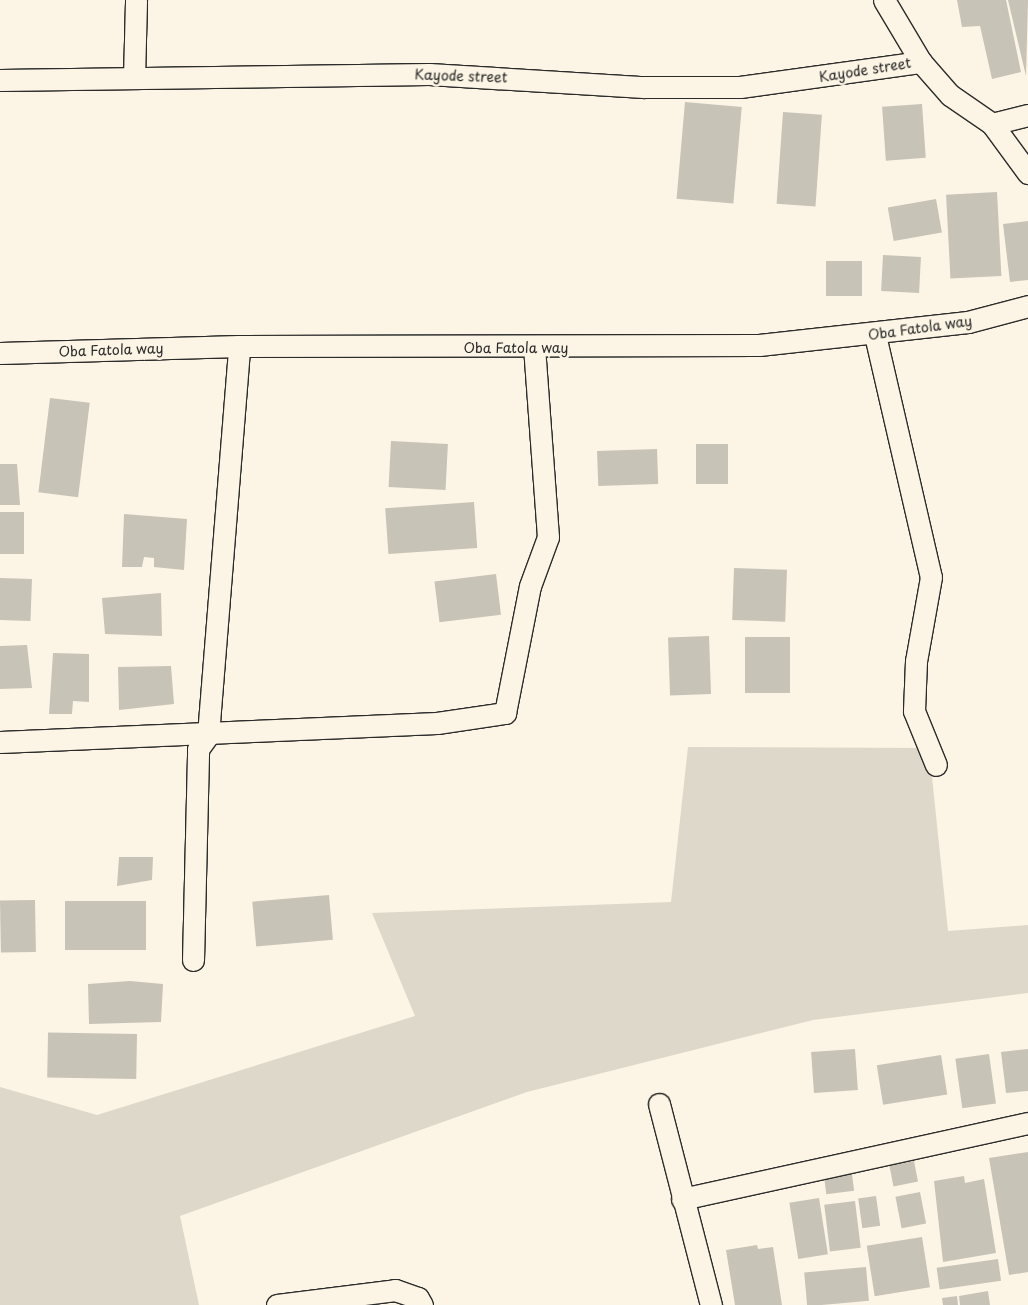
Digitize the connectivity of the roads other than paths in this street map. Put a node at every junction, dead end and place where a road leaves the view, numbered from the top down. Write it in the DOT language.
graph roads {
  1 [pos="136,0"];
  2 [pos="884,0"];
  3 [pos="921,62"];
  4 [pos="134,78"];
  5 [pos="0,80"];
  6 [pos="1028,115"];
  7 [pos="992,124"];
  8 [pos="1028,173"];
  9 [pos="1028,306"];
  10 [pos="875,335"];
  11 [pos="239,346"];
  12 [pos="534,348"];
  13 [pos="0,353"];
  14 [pos="208,735"];
  15 [pos="0,742"];
  16 [pos="936,765"];
  17 [pos="194,960"];
  18 [pos="659,1104"];
  19 [pos="1028,1123"];
  20 [pos="682,1199"];
  21 [pos="277,1305"];
  22 [pos="422,1305"];
  23 [pos="711,1305"];
  1 -- 4 [label="street"];
  2 -- 3 [label="street"];
  3 -- 4 [label="street, Kayode street"];
  3 -- 7 [label="street"];
  4 -- 5 [label="street, Kayode street"];
  6 -- 7 [label="street"];
  7 -- 8 [label="street"];
  9 -- 10 [label="street, Oba Fatola way"];
  10 -- 12 [label="street, Oba Fatola way"];
  10 -- 16 [label="street"];
  11 -- 12 [label="street, Oba Fatola way"];
  11 -- 13 [label="street, Oba Fatola way"];
  11 -- 14 [label="street"];
  12 -- 14 [label="street"];
  14 -- 15 [label="street"];
  14 -- 17 [label="street"];
  18 -- 20 [label="street"];
  19 -- 20 [label="street"];
  20 -- 23 [label="street"];
  21 -- 22 [label="street"];
}
